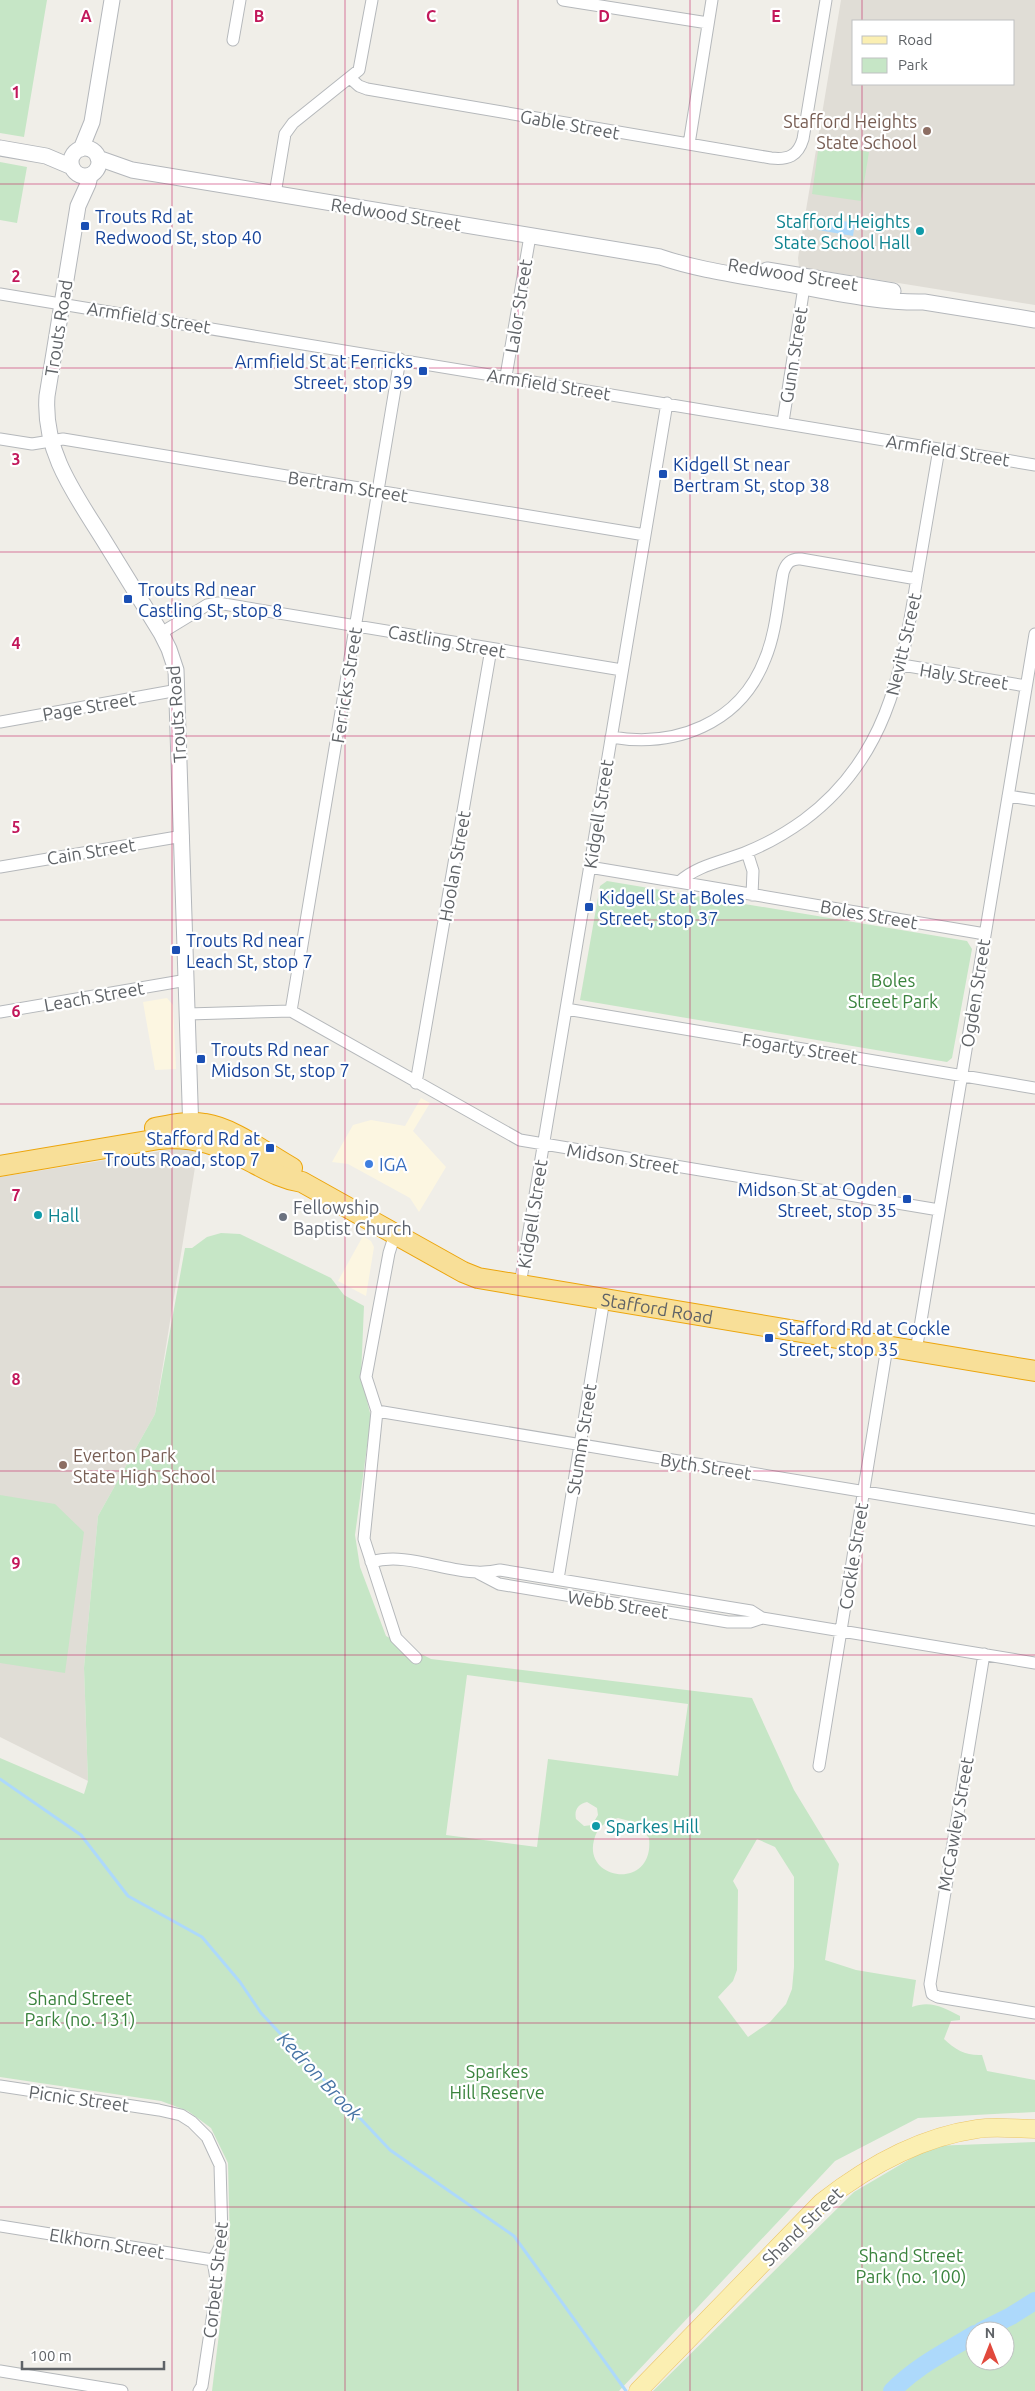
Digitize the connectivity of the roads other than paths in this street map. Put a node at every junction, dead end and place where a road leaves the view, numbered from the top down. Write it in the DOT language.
graph roads {
  1 [pos="112,0"];
  2 [pos="240,0"];
  3 [pos="372,0"];
  4 [pos="563,0"];
  5 [pos="712,0"];
  6 [pos="826,0"];
  7 [pos="612,4"];
  8 [pos="708,23"];
  9 [pos="233,40"];
  10 [pos="350,78"];
  11 [pos="689,144"];
  12 [pos="0,148"];
  13 [pos="85,163"];
  14 [pos="275,194"];
  15 [pos="530,236"];
  16 [pos="660,257"];
  17 [pos="804,287"];
  18 [pos="0,294"];
  19 [pos="924,302"];
  20 [pos="62,303"];
  21 [pos="1035,320"];
  22 [pos="400,359"];
  23 [pos="506,376"];
  24 [pos="667,403"];
  25 [pos="782,422"];
  26 [pos="0,439"];
  27 [pos="50,440"];
  28 [pos="939,449"];
  29 [pos="1035,464"];
  30 [pos="378,491"];
  31 [pos="645,535"];
  32 [pos="917,579"];
  33 [pos="356,625"];
  34 [pos="161,633"];
  35 [pos="1035,634"];
  36 [pos="491,649"];
  37 [pos="902,666"];
  38 [pos="622,670"];
  39 [pos="1026,686"];
  40 [pos="178,690"];
  41 [pos="0,722"];
  42 [pos="611,736"];
  43 [pos="1008,796"];
  44 [pos="1035,800"];
  45 [pos="183,836"];
  46 [pos="747,852"];
  47 [pos="0,867"];
  48 [pos="589,867"];
  49 [pos="679,882"];
  50 [pos="752,894"];
  51 [pos="985,934"];
  52 [pos="187,980"];
  53 [pos="566,1009"];
  54 [pos="0,1012"];
  55 [pos="291,1012"];
  56 [pos="188,1014"];
  57 [pos="962,1076"];
  58 [pos="416,1083"];
  59 [pos="1035,1088"];
  60 [pos="191,1130"];
  61 [pos="543,1144"];
  62 [pos="0,1154"];
  63 [pos="0,1166"];
  64 [pos="939,1210"];
  65 [pos="395,1234"];
  66 [pos="520,1285"];
  67 [pos="604,1300"];
  68 [pos="887,1347"];
  69 [pos="916,1351"];
  70 [pos="1035,1371"];
  71 [pos="377,1411"];
  72 [pos="580,1445"];
  73 [pos="863,1492"];
  74 [pos="1035,1520"];
  75 [pos="371,1562"];
  76 [pos="476,1572"];
  77 [pos="558,1579"];
  78 [pos="762,1618"];
  79 [pos="841,1630"];
  80 [pos="984,1654"];
  81 [pos="416,1658"];
  82 [pos="1035,1663"];
  83 [pos="819,1766"];
  84 [pos="1035,2013"];
  85 [pos="0,2086"];
  86 [pos="159,2110"];
  87 [pos="1035,2129"];
  88 [pos="0,2226"];
  89 [pos="213,2260"];
  90 [pos="0,2372"];
  91 [pos="122,2391"];
  92 [pos="199,2391"];
  93 [pos="638,2391"];
  1 -- 13 [label="street, Trouts Road"];
  2 -- 9 [label="street"];
  3 -- 10 [label="street"];
  4 -- 7 [label="street"];
  5 -- 8 [label="street"];
  6 -- 11 [label="street, Gable Street"];
  7 -- 8 [label="street"];
  8 -- 11 [label="street"];
  10 -- 11 [label="street, Gable Street"];
  10 -- 14 [label="street"];
  12 -- 13 [label="street, Redwood Street"];
  13 -- 14 [label="street, Redwood Street"];
  13 -- 20 [label="street, Trouts Road"];
  14 -- 15 [label="street, Redwood Street"];
  15 -- 16 [label="street, Redwood Street"];
  15 -- 23 [label="street, Lalor Street"];
  16 -- 17 [label="street, Redwood Street"];
  16 -- 19 [label="street, Redwood Street"];
  17 -- 19 [label="street, Redwood Street"];
  17 -- 25 [label="street, Gunn Street"];
  18 -- 20 [label="street, Armfield Street"];
  19 -- 21 [label="street, Redwood Street"];
  20 -- 22 [label="street, Armfield Street"];
  20 -- 27 [label="street, Trouts Road"];
  22 -- 23 [label="street, Armfield Street"];
  22 -- 30 [label="street, Ferricks Street"];
  23 -- 24 [label="street, Armfield Street"];
  24 -- 25 [label="street, Armfield Street"];
  24 -- 31 [label="street, Kidgell Street"];
  25 -- 28 [label="street, Armfield Street"];
  26 -- 27 [label="street, Bertram Street"];
  27 -- 30 [label="street, Bertram Street"];
  27 -- 34 [label="street, Trouts Road"];
  28 -- 29 [label="street, Armfield Street"];
  28 -- 32 [label="street, Nevitt Street"];
  30 -- 31 [label="street, Bertram Street"];
  30 -- 33 [label="street, Ferricks Street"];
  31 -- 38 [label="street, Kidgell Street"];
  32 -- 37 [label="street, Nevitt Street"];
  32 -- 42 [label="street"];
  33 -- 34 [label="street, Castling Street"];
  33 -- 36 [label="street, Castling Street"];
  33 -- 55 [label="street, Ferricks Street"];
  34 -- 40 [label="street, Trouts Road"];
  35 -- 39 [label="street, Ogden Street"];
  36 -- 38 [label="street, Castling Street"];
  36 -- 58 [label="street, Hoolan Street"];
  37 -- 39 [label="street, Haly Street"];
  37 -- 46 [label="street, Nevitt Street"];
  38 -- 42 [label="street, Kidgell Street"];
  39 -- 43 [label="street, Ogden Street"];
  40 -- 41 [label="street, Page Street"];
  40 -- 45 [label="street, Trouts Road"];
  42 -- 48 [label="street, Kidgell Street"];
  43 -- 44 [label="street"];
  43 -- 51 [label="street, Ogden Street"];
  45 -- 47 [label="street, Cain Street"];
  45 -- 52 [label="street, Trouts Road"];
  46 -- 49 [label="street, Nevitt Street"];
  46 -- 50 [label="street"];
  48 -- 49 [label="street"];
  48 -- 53 [label="street, Kidgell Street"];
  49 -- 50 [label="street, Boles Street"];
  50 -- 51 [label="street, Boles Street"];
  51 -- 57 [label="street, Ogden Street"];
  52 -- 54 [label="street, Leach Street"];
  52 -- 56 [label="street, Trouts Road"];
  53 -- 57 [label="street, Fogarty Street"];
  53 -- 61 [label="street, Kidgell Street"];
  55 -- 56 [label="street"];
  55 -- 58 [label="street, Midson Street"];
  56 -- 60 [label="street, Trouts Road"];
  57 -- 59 [label="street, Fogarty Street"];
  57 -- 64 [label="street, Ogden Street"];
  58 -- 61 [label="street, Midson Street"];
  60 -- 62 [label="highway, Stafford Road"];
  60 -- 63 [label="highway, Stafford Road"];
  60 -- 65 [label="highway, Stafford Road"];
  61 -- 64 [label="street, Midson Street"];
  61 -- 66 [label="street, Kidgell Street"];
  64 -- 69 [label="street, Ogden Street"];
  65 -- 66 [label="highway, Stafford Road"];
  65 -- 71 [label="street"];
  66 -- 67 [label="highway, Stafford Road"];
  67 -- 68 [label="highway, Stafford Road"];
  67 -- 72 [label="street, Stumm Street"];
  68 -- 69 [label="highway, Stafford Road"];
  68 -- 73 [label="street, Cockle Street"];
  69 -- 70 [label="highway, Stafford Road"];
  71 -- 72 [label="street, Byth Street"];
  71 -- 75 [label="street"];
  72 -- 73 [label="street, Byth Street"];
  72 -- 77 [label="street, Stumm Street"];
  73 -- 74 [label="street, Byth Street"];
  73 -- 79 [label="street, Cockle Street"];
  75 -- 76 [label="street, Webb Street"];
  75 -- 81 [label="street"];
  76 -- 77 [label="street, Webb Street"];
  76 -- 78 [label="street, Webb Street"];
  77 -- 78 [label="street, Webb Street"];
  78 -- 79 [label="street, Webb Street"];
  79 -- 80 [label="street, Webb Street"];
  79 -- 83 [label="street, Cockle Street"];
  80 -- 82 [label="street, Webb Street"];
  80 -- 84 [label="street, McCawley Street"];
  85 -- 86 [label="street, Picnic Street"];
  86 -- 89 [label="street, Corbett Street"];
  87 -- 93 [label="main road, Shand Street"];
  88 -- 89 [label="street, Elkhorn Street"];
  89 -- 92 [label="street, Corbett Street"];
  90 -- 91 [label="street"];
}
